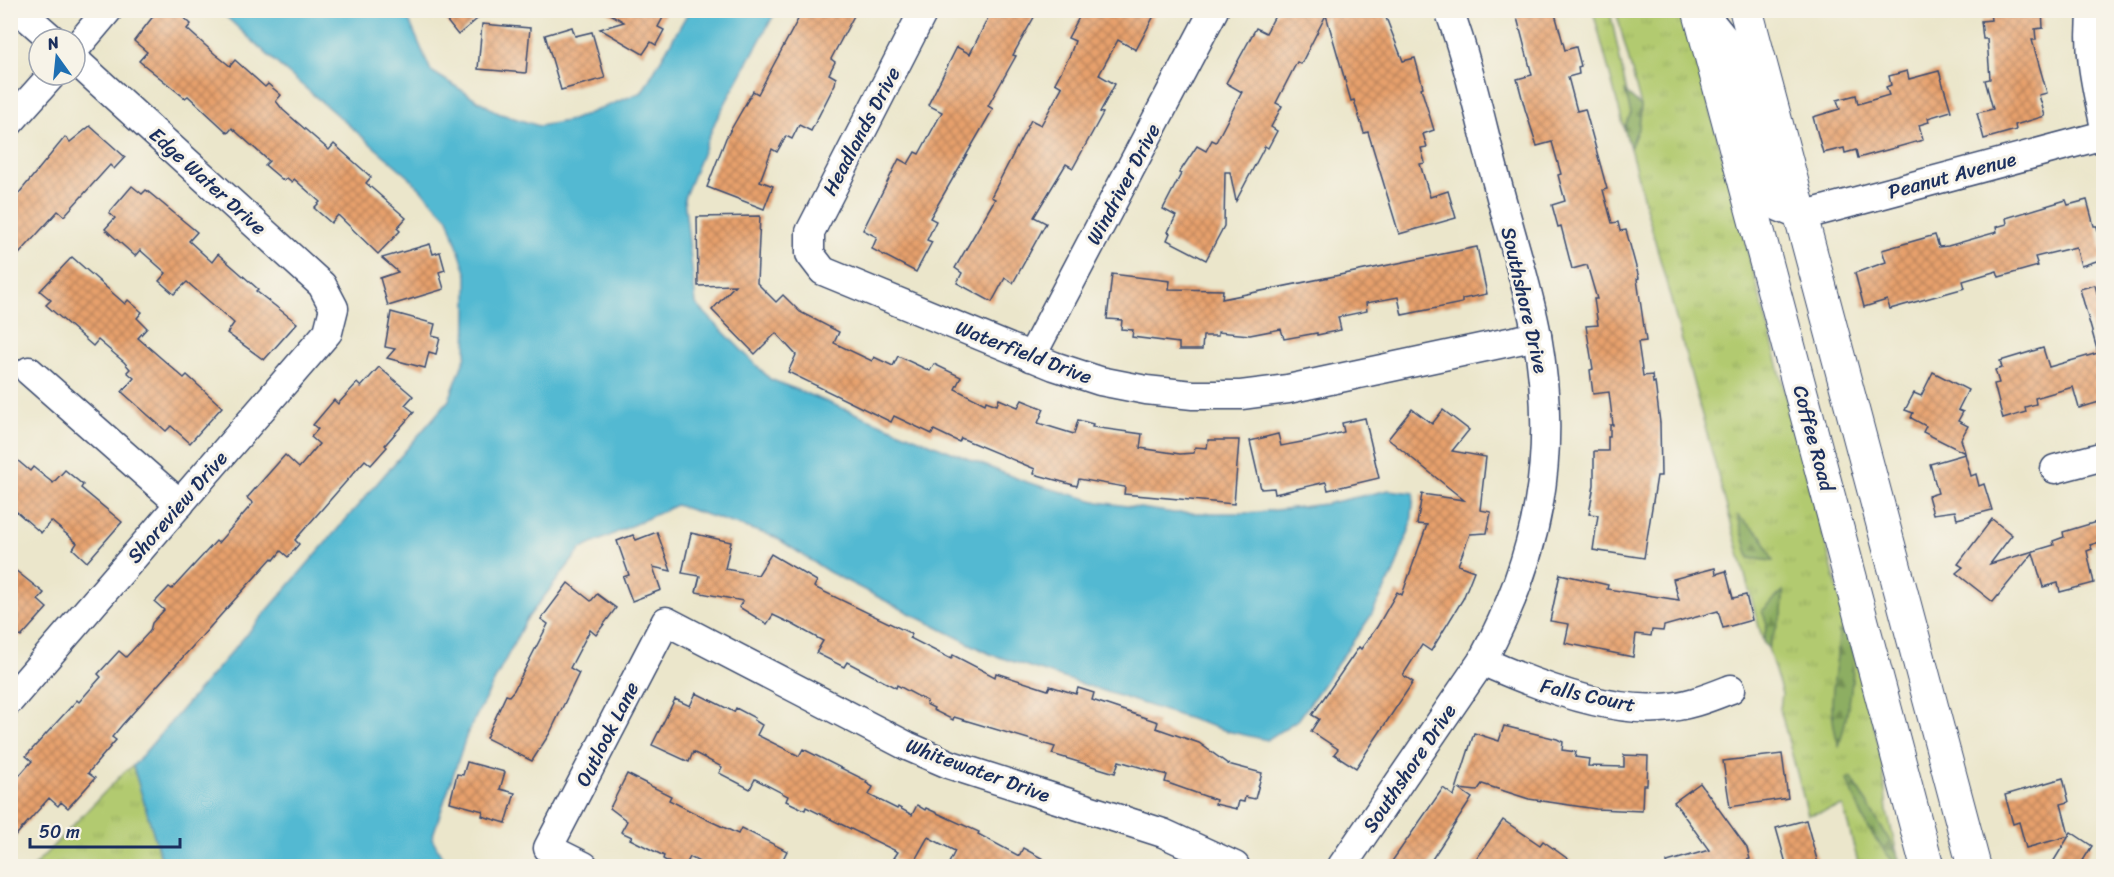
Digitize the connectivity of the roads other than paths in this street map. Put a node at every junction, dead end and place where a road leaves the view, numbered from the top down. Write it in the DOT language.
graph roads {
  1 [pos="19,10"];
  2 [pos="108,10"];
  3 [pos="924,10"];
  4 [pos="1214,10"];
  5 [pos="1449,10"];
  6 [pos="1700,10"];
  7 [pos="1746,10"];
  8 [pos="2093,10"];
  9 [pos="38,27"];
  10 [pos="87,35"];
  11 [pos="87,71"];
  12 [pos="41,87"];
  13 [pos="10,122"];
  14 [pos="2103,123"];
  15 [pos="2103,135"];
  16 [pos="1801,216"];
  17 [pos="810,254"];
  18 [pos="334,308"];
  19 [pos="1537,336"];
  20 [pos="1032,357"];
  21 [pos="29,371"];
  22 [pos="2103,456"];
  23 [pos="2055,469"];
  24 [pos="180,504"];
  25 [pos="666,621"];
  26 [pos="1482,661"];
  27 [pos="1731,689"];
  28 [pos="10,700"];
  29 [pos="584,867"];
  30 [pos="1234,867"];
  31 [pos="1342,867"];
  32 [pos="1927,867"];
  33 [pos="1974,867"];
  1 -- 9 [label="street"];
  2 -- 10 [label="street"];
  3 -- 17 [label="street, Headlands Drive"];
  4 -- 20 [label="street, Windriver Drive"];
  5 -- 19 [label="street, Southshore Drive"];
  6 -- 16 [label="street"];
  6 -- 32 [label="main road, Coffee Road"];
  7 -- 16 [label="main road"];
  8 -- 14 [label="street"];
  11 -- 18 [label="street, Edge Water Drive"];
  12 -- 13 [label="street"];
  15 -- 16 [label="street, Peanut Avenue"];
  16 -- 33 [label="main road"];
  17 -- 20 [label="street, Waterfield Drive"];
  18 -- 24 [label="street, Shoreview Drive"];
  19 -- 20 [label="street, Waterfield Drive"];
  19 -- 26 [label="street, Southshore Drive"];
  21 -- 24 [label="street"];
  22 -- 23 [label="street"];
  24 -- 28 [label="street, Shoreview Drive"];
  25 -- 29 [label="street, Outlook Lane"];
  25 -- 30 [label="street, Whitewater Drive"];
  26 -- 27 [label="street, Falls Court"];
  26 -- 31 [label="street, Southshore Drive"];
}
